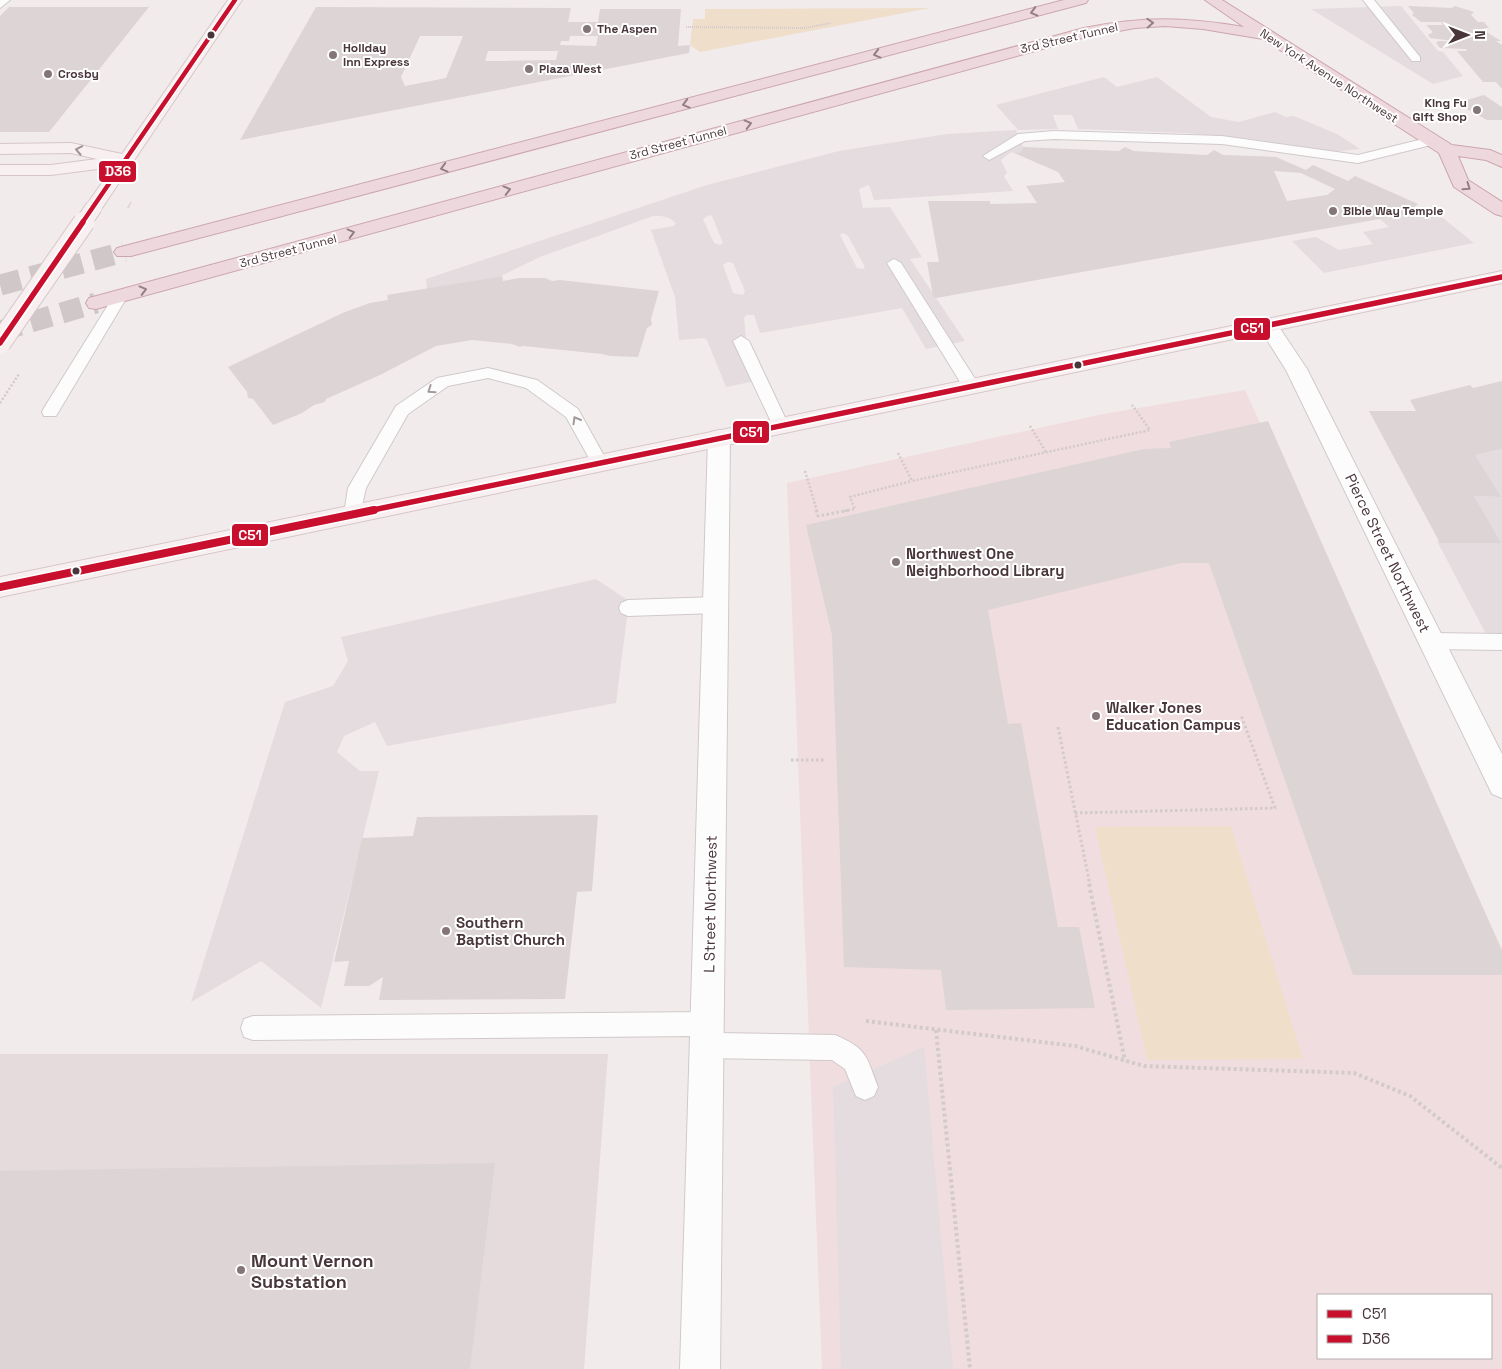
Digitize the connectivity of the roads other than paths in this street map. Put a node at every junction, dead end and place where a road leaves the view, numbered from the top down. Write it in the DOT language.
graph roads {
  1 [pos="5,0"];
  2 [pos="235,0"];
  3 [pos="1081,0"];
  4 [pos="1212,0"];
  5 [pos="1368,0"];
  6 [pos="0,5"];
  7 [pos="1265,35"];
  8 [pos="1416,59"];
  9 [pos="1431,140"];
  10 [pos="0,149"];
  11 [pos="1447,150"];
  12 [pos="989,156"];
  13 [pos="126,160"];
  14 [pos="1502,162"];
  15 [pos="0,170"];
  16 [pos="1502,210"];
  17 [pos="124,252"];
  18 [pos="894,263"];
  19 [pos="1502,277"];
  20 [pos="120,297"];
  21 [pos="96,303"];
  22 [pos="1268,326"];
  23 [pos="741,341"];
  24 [pos="0,343"];
  25 [pos="972,386"];
  26 [pos="50,412"];
  27 [pos="781,426"];
  28 [pos="719,438"];
  29 [pos="600,463"];
  30 [pos="353,514"];
  31 [pos="0,587"];
  32 [pos="716,605"];
  33 [pos="628,608"];
  34 [pos="1432,642"];
  35 [pos="1502,642"];
  36 [pos="1502,784"];
  37 [pos="253,1028"];
  38 [pos="707,1035"];
  39 [pos="865,1087"];
  40 [pos="700,1369"];
  1 -- 6 [label="lane"];
  2 -- 13 [label="main road"];
  3 -- 17 [label="highway, one-way"];
  4 -- 7 [label="highway, New York Avenue Northwest"];
  5 -- 8 [label="lane"];
  7 -- 9 [label="highway, New York Avenue Northwest"];
  20 -- 7 [label="highway, 3rd Street Tunnel, one-way"];
  9 -- 11 [label="highway, New York Avenue Northwest"];
  9 -- 12 [label="lane"];
  13 -- 10 [label="main road, one-way"];
  11 -- 14 [label="highway, New York Avenue Northwest"];
  11 -- 16 [label="highway, one-way"];
  13 -- 15 [label="main road"];
  13 -- 24 [label="main road, bridge"];
  18 -- 25 [label="lane"];
  19 -- 22 [label="main road"];
  20 -- 21 [label="highway, 3rd Street Tunnel"];
  20 -- 26 [label="lane"];
  22 -- 25 [label="main road"];
  22 -- 34 [label="street, Pierce Street Northwest"];
  23 -- 27 [label="lane"];
  25 -- 27 [label="main road"];
  27 -- 28 [label="main road"];
  28 -- 29 [label="main road"];
  28 -- 32 [label="street, L Street Northwest"];
  29 -- 30 [label="main road"];
  29 -- 30 [label="lane, one-way"];
  30 -- 31 [label="main road"];
  32 -- 33 [label="lane"];
  32 -- 38 [label="street, L Street Northwest"];
  34 -- 35 [label="lane"];
  34 -- 36 [label="street, Pierce Street Northwest"];
  37 -- 38 [label="lane"];
  38 -- 39 [label="lane"];
  38 -- 40 [label="street, L Street Northwest"];
}
